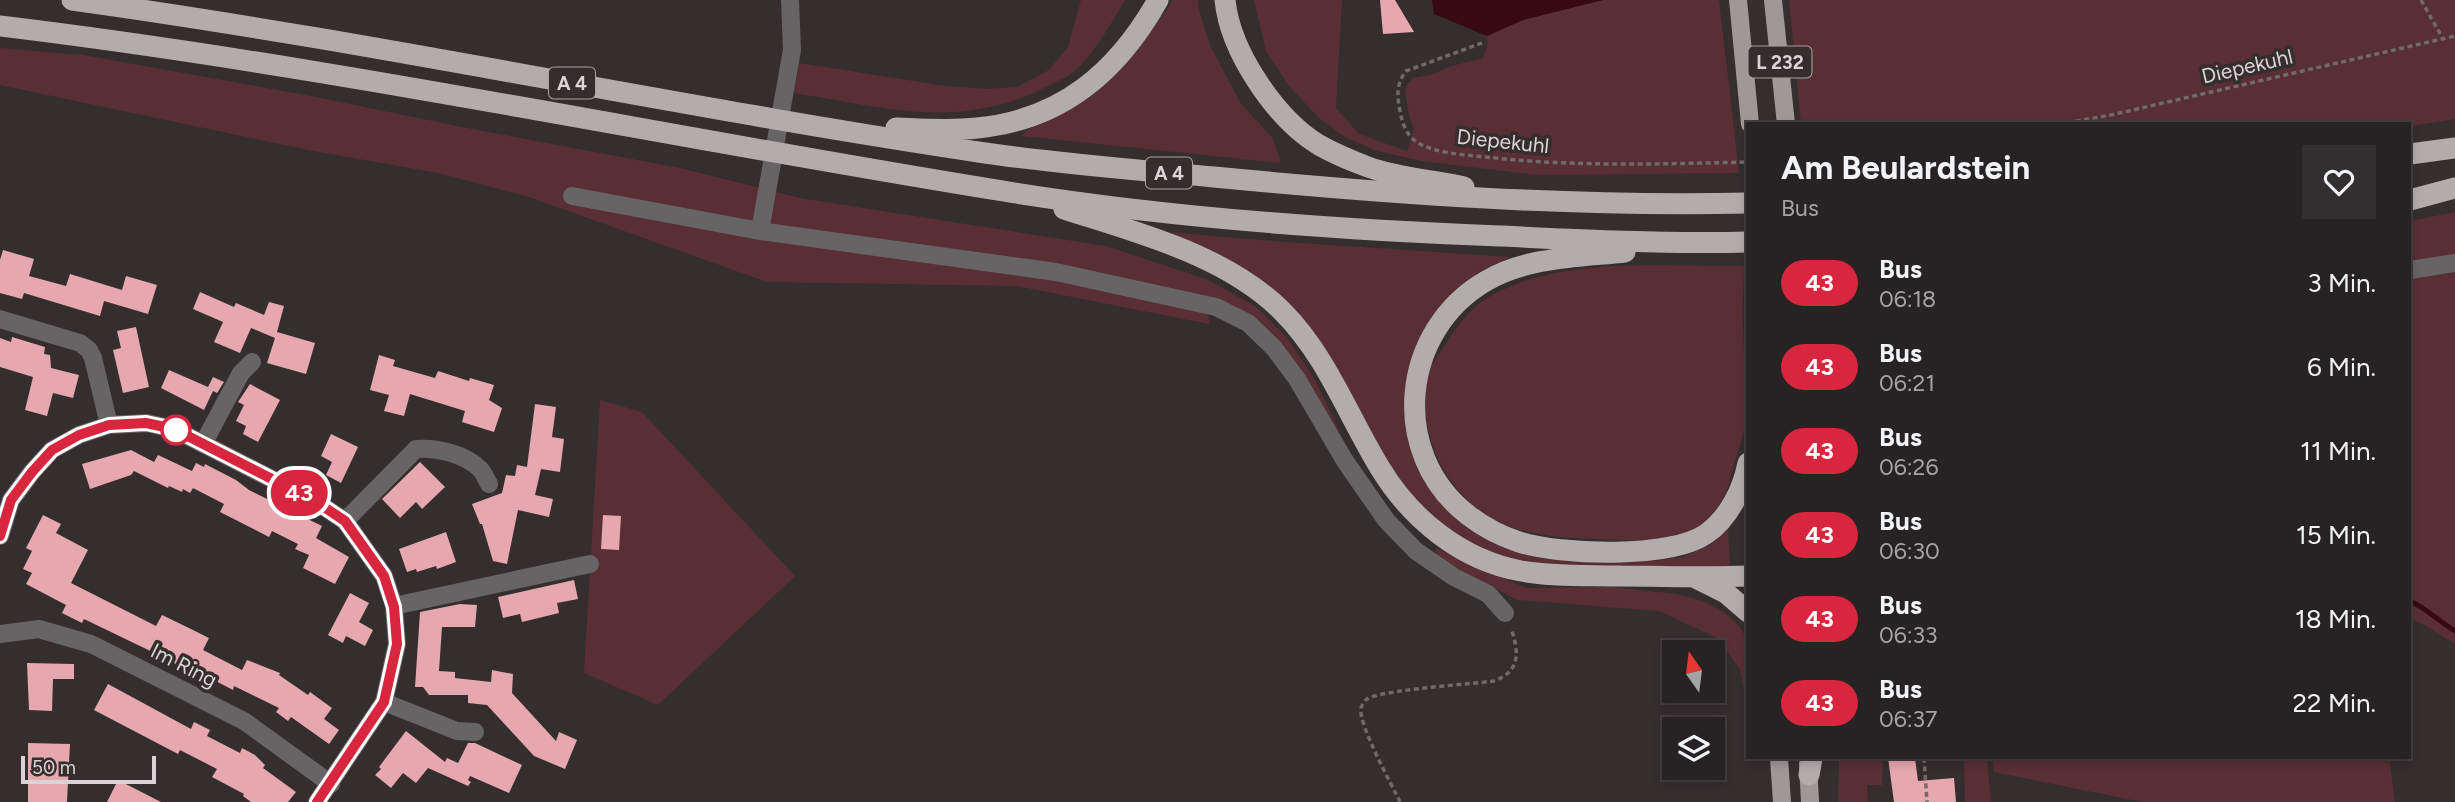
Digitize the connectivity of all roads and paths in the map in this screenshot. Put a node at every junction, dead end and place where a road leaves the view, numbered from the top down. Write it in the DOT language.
graph roads {
  1 [pos="72,0"];
  2 [pos="790,0"];
  3 [pos="1158,0"];
  4 [pos="1225,0"];
  5 [pos="1738,0"];
  6 [pos="1773,0"];
  7 [pos="2421,0"];
  8 [pos="0,26"];
  9 [pos="2455,36"];
  10 [pos="2442,37"];
  11 [pos="1482,43"];
  12 [pos="1750,122"];
  13 [pos="1786,122"];
  14 [pos="2069,122"];
  15 [pos="817,127"];
  16 [pos="2455,148"];
  17 [pos="2411,154"];
  18 [pos="1746,162"];
  19 [pos="2455,188"];
  20 [pos="2411,192"];
  21 [pos="1019,194"];
  22 [pos="572,196"];
  23 [pos="1524,199"];
  24 [pos="2411,200"];
  25 [pos="1746,204"];
  26 [pos="761,223"];
  27 [pos="1746,242"];
  28 [pos="1696,243"];
  29 [pos="2455,263"];
  30 [pos="2411,270"];
  31 [pos="0,319"];
  32 [pos="252,362"];
  33 [pos="109,425"];
  34 [pos="203,444"];
  35 [pos="1746,469"];
  36 [pos="489,484"];
  37 [pos="5,498"];
  38 [pos="345,521"];
  39 [pos="0,536"];
  40 [pos="590,564"];
  41 [pos="1746,576"];
  42 [pos="1695,577"];
  43 [pos="394,607"];
  44 [pos="1746,610"];
  45 [pos="1505,613"];
  46 [pos="0,634"];
  47 [pos="384,702"];
  48 [pos="475,732"];
  49 [pos="1779,759"];
  50 [pos="1924,759"];
  51 [pos="1810,764"];
  52 [pos="331,784"];
  53 [pos="317,802"];
  54 [pos="1400,802"];
  55 [pos="1782,802"];
  56 [pos="1811,802"];
  57 [pos="1927,802"];
  1 -- 15 [label="highway, A 4"];
  2 -- 26 [label="street"];
  3 -- 15 [label="highway"];
  4 -- 23 [label="highway"];
  5 -- 12 [label="main road, L 232"];
  6 -- 13 [label="main road, L 232"];
  7 -- 10 [label="path"];
  8 -- 21 [label="highway, A 4"];
  9 -- 10 [label="path, Diepekuhl"];
  10 -- 14 [label="path, Diepekuhl"];
  11 -- 18 [label="path, Diepekuhl"];
  15 -- 23 [label="highway, A 4"];
  16 -- 17 [label="highway"];
  19 -- 20 [label="highway"];
  19 -- 24 [label="highway"];
  21 -- 28 [label="highway, A 4"];
  21 -- 42 [label="highway"];
  22 -- 26 [label="street"];
  23 -- 25 [label="highway, A 4"];
  26 -- 45 [label="street"];
  27 -- 28 [label="highway, A 4"];
  28 -- 35 [label="highway"];
  29 -- 30 [label="street"];
  31 -- 33 [label="street"];
  32 -- 34 [label="street"];
  33 -- 34 [label="street"];
  33 -- 37 [label="street"];
  34 -- 38 [label="street"];
  36 -- 38 [label="street"];
  37 -- 39 [label="street"];
  38 -- 43 [label="street"];
  40 -- 43 [label="street"];
  41 -- 42 [label="highway"];
  42 -- 44 [label="highway"];
  43 -- 47 [label="street"];
  45 -- 54 [label="path"];
  46 -- 52 [label="street, Im Ring"];
  47 -- 48 [label="street"];
  47 -- 52 [label="street"];
  49 -- 55 [label="main road"];
  50 -- 57 [label="path"];
  51 -- 56 [label="main road"];
  52 -- 53 [label="street"];
}
